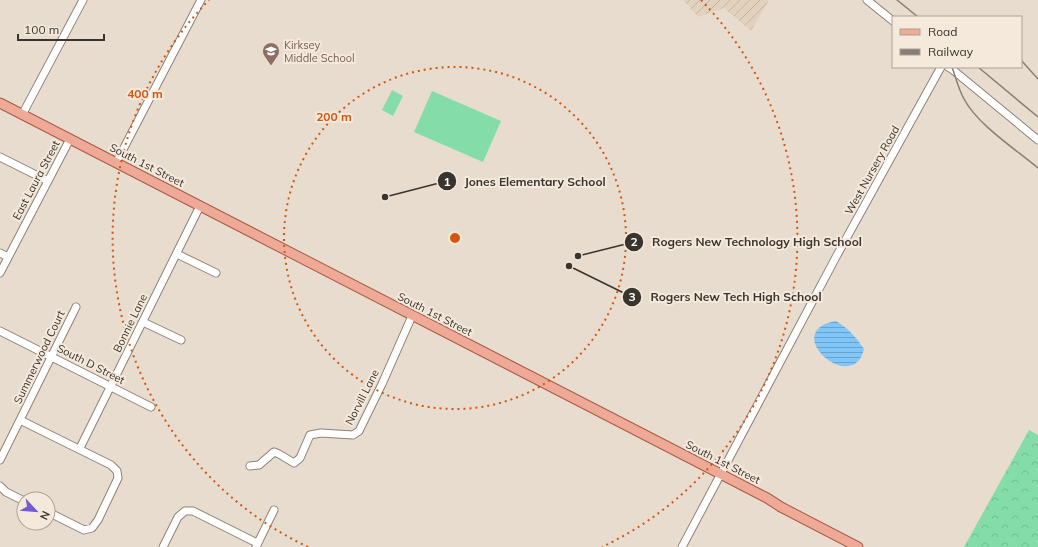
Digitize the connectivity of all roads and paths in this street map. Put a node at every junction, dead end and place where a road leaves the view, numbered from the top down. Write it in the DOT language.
graph roads {
  1 [pos="83,0"];
  2 [pos="201,0"];
  3 [pos="868,0"];
  4 [pos="892,20"];
  5 [pos="940,68"];
  6 [pos="950,68"];
  7 [pos="0,103"];
  8 [pos="22,115"];
  9 [pos="70,139"];
  10 [pos="1038,140"];
  11 [pos="0,156"];
  12 [pos="116,163"];
  13 [pos="48,181"];
  14 [pos="200,206"];
  15 [pos="0,253"];
  16 [pos="177,254"];
  17 [pos="8,257"];
  18 [pos="0,273"];
  19 [pos="216,273"];
  20 [pos="76,307"];
  21 [pos="412,316"];
  22 [pos="143,322"];
  23 [pos="0,331"];
  24 [pos="181,340"];
  25 [pos="51,356"];
  26 [pos="111,386"];
  27 [pos="151,407"];
  28 [pos="20,420"];
  29 [pos="80,448"];
  30 [pos="0,460"];
  31 [pos="250,466"];
  32 [pos="722,474"];
  33 [pos="0,486"];
  34 [pos="16,497"];
  35 [pos="274,510"];
  36 [pos="56,516"];
  37 [pos="257,545"];
  38 [pos="163,547"];
  39 [pos="682,547"];
  40 [pos="858,547"];
  1 -- 8 [label="street"];
  2 -- 12 [label="street"];
  3 -- 4 [label="street"];
  5 -- 32 [label="street, West Nursery Road"];
  6 -- 10 [label="street"];
  7 -- 8 [label="main road, South 1st Street"];
  8 -- 9 [label="main road, South 1st Street"];
  9 -- 12 [label="main road, South 1st Street"];
  9 -- 13 [label="street, East Laura Street"];
  11 -- 13 [label="street"];
  12 -- 14 [label="main road, South 1st Street"];
  13 -- 17 [label="street, East Laura Street"];
  14 -- 16 [label="street, Bonnie Lane"];
  14 -- 21 [label="main road, South 1st Street"];
  15 -- 17 [label="street"];
  16 -- 19 [label="street"];
  16 -- 22 [label="street, Bonnie Lane"];
  17 -- 18 [label="street, East Laura Street"];
  20 -- 25 [label="street, Summerwood Court"];
  21 -- 31 [label="street, Norvill Lane"];
  21 -- 32 [label="main road, South 1st Street"];
  22 -- 24 [label="street"];
  22 -- 26 [label="street, Bonnie Lane"];
  23 -- 25 [label="street, South D Street"];
  25 -- 26 [label="street, South D Street"];
  25 -- 28 [label="street, Summerwood Court"];
  26 -- 27 [label="street, South D Street"];
  26 -- 29 [label="street, Bonnie Lane"];
  28 -- 29 [label="street"];
  28 -- 30 [label="street, Summerwood Court"];
  29 -- 36 [label="street"];
  32 -- 39 [label="street, West Nursery Road"];
  32 -- 40 [label="main road, South 1st Street"];
  33 -- 34 [label="street"];
  35 -- 37 [label="street"];
  37 -- 38 [label="street"];
}
